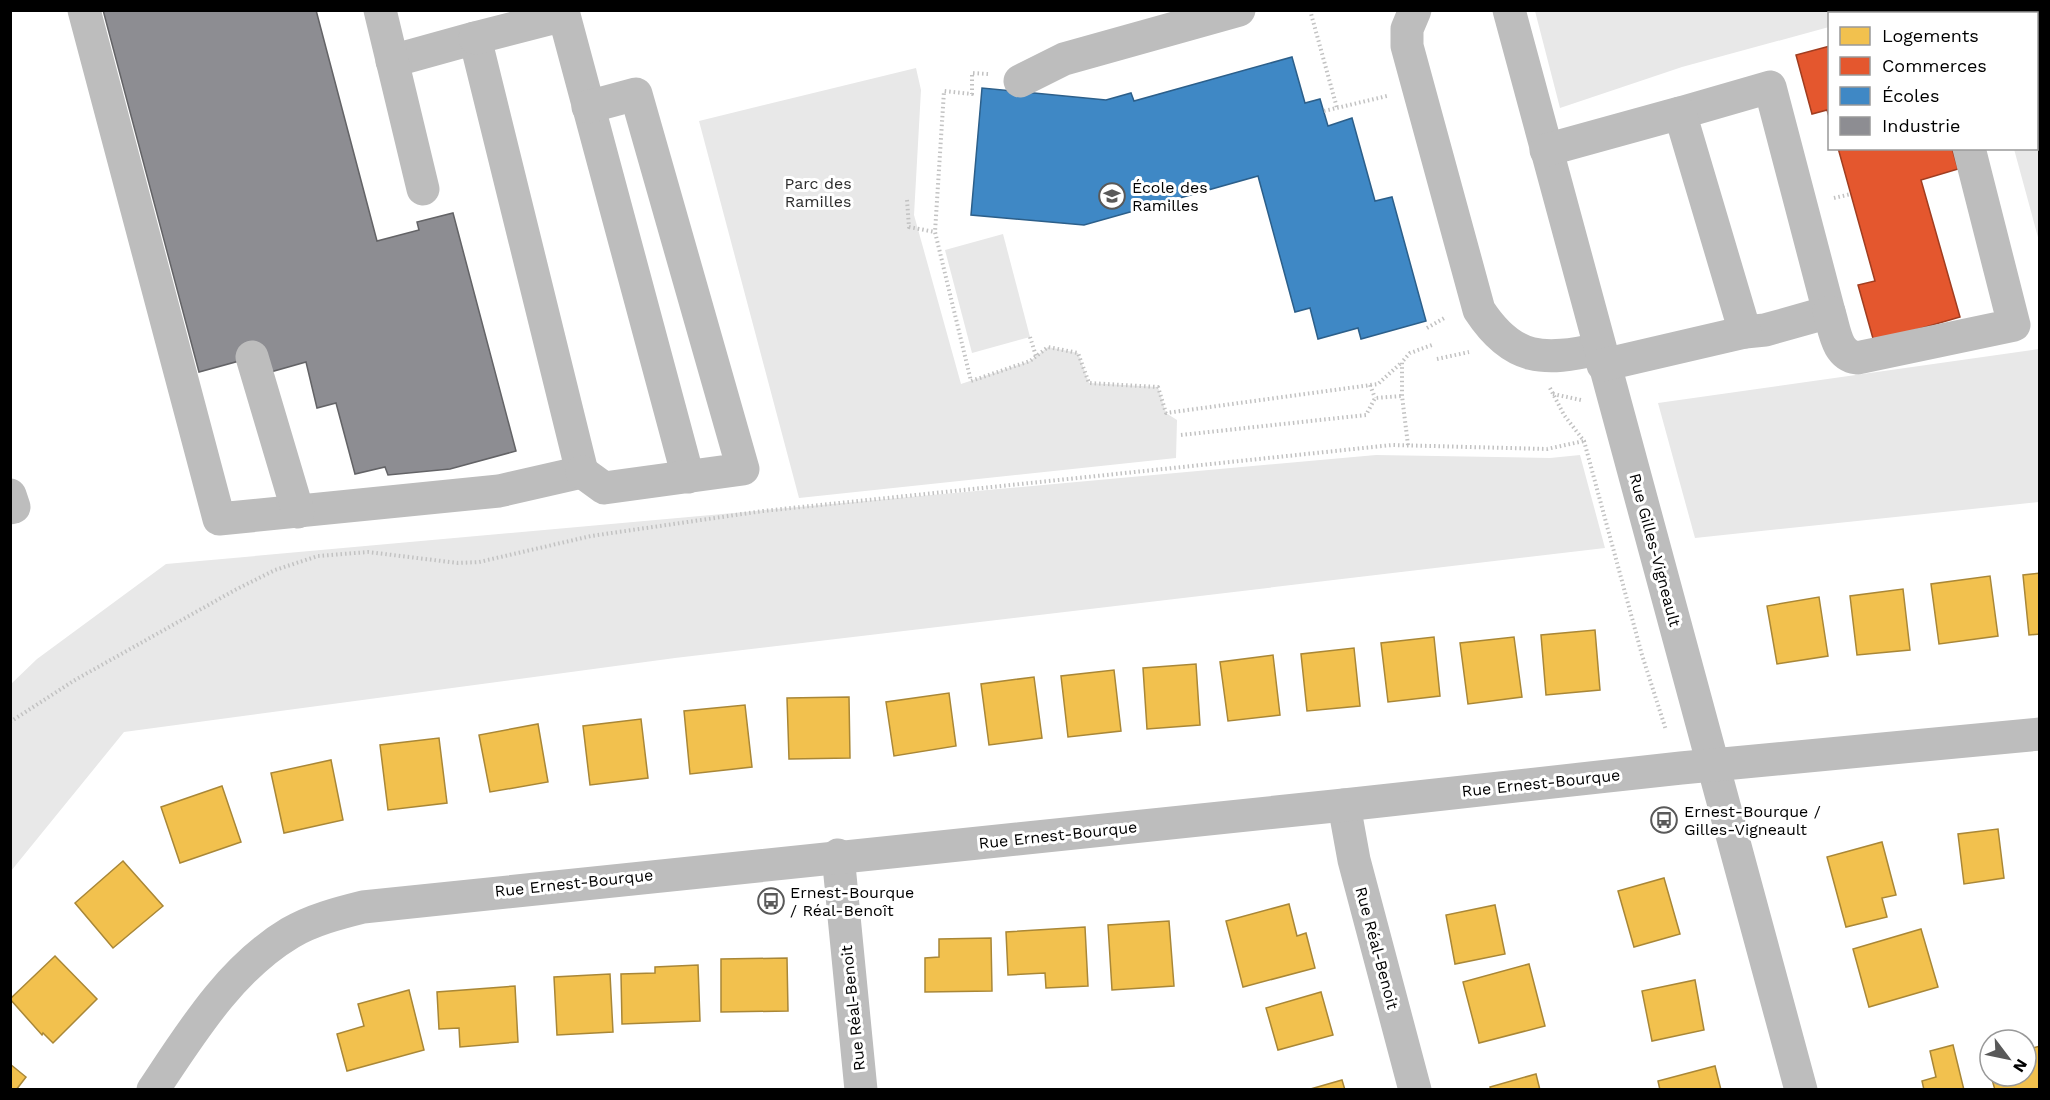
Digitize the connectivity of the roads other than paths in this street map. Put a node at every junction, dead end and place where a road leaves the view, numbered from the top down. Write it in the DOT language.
graph roads {
  1 [pos="84,10"];
  2 [pos="380,10"];
  3 [pos="1239,10"];
  4 [pos="1415,10"];
  5 [pos="1509,10"];
  6 [pos="475,38"];
  7 [pos="392,61"];
  8 [pos="1020,81"];
  9 [pos="588,107"];
  10 [pos="1680,113"];
  11 [pos="1546,150"];
  12 [pos="1970,150"];
  13 [pos="423,189"];
  14 [pos="1829,312"];
  15 [pos="1745,332"];
  16 [pos="252,357"];
  17 [pos="1601,357"];
  18 [pos="582,472"];
  19 [pos="688,477"];
  20 [pos="10,495"];
  21 [pos="10,508"];
  22 [pos="298,512"];
  23 [pos="2040,734"];
  24 [pos="1713,765"];
  25 [pos="1344,805"];
  26 [pos="838,855"];
  27 [pos="153,1089"];
  28 [pos="861,1089"];
  29 [pos="1415,1089"];
  30 [pos="1801,1089"];
  1 -- 22 [label="street"];
  2 -- 7 [label="street"];
  3 -- 8 [label="street"];
  4 -- 17 [label="street"];
  5 -- 11 [label="street, Rue Gilles-Vigneault"];
  6 -- 7 [label="street"];
  6 -- 9 [label="street"];
  6 -- 18 [label="street"];
  7 -- 13 [label="street"];
  9 -- 19 [label="street"];
  9 -- 19 [label="street"];
  10 -- 11 [label="street"];
  10 -- 14 [label="street"];
  10 -- 15 [label="street"];
  11 -- 17 [label="street, Rue Gilles-Vigneault"];
  12 -- 14 [label="street"];
  14 -- 15 [label="street"];
  15 -- 17 [label="street"];
  16 -- 22 [label="street"];
  17 -- 24 [label="street, Rue Gilles-Vigneault"];
  18 -- 19 [label="street"];
  18 -- 22 [label="street"];
  20 -- 21 [label="street"];
  23 -- 24 [label="street, Rue Ernest-Bourque"];
  24 -- 25 [label="street, Rue Ernest-Bourque"];
  24 -- 30 [label="street, Rue Gilles-Vigneault"];
  25 -- 26 [label="street, Rue Ernest-Bourque"];
  25 -- 29 [label="street, Rue Réal-Benoit"];
  26 -- 27 [label="street, Rue Ernest-Bourque"];
  26 -- 28 [label="street, Rue Réal-Benoit"];
}
